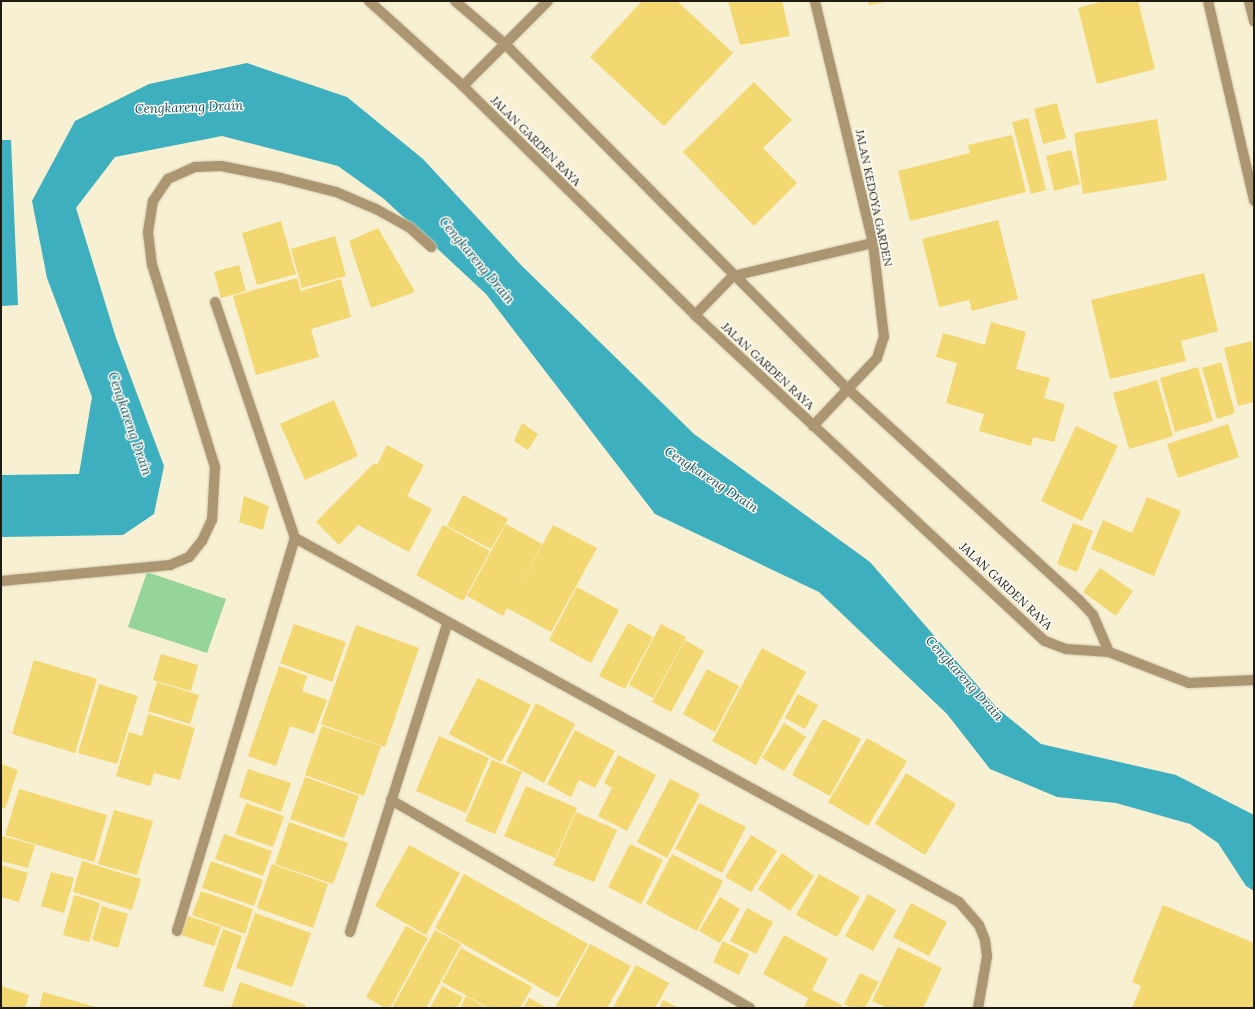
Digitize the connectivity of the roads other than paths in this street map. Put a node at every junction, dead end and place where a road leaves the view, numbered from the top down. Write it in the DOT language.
graph roads {
  1 [pos="369,1"];
  2 [pos="455,1"];
  3 [pos="548,1"];
  4 [pos="815,1"];
  5 [pos="1208,1"];
  6 [pos="1249,1"];
  7 [pos="1254,21"];
  8 [pos="505,44"];
  9 [pos="462,86"];
  10 [pos="1254,201"];
  11 [pos="873,242"];
  12 [pos="431,247"];
  13 [pos="733,276"];
  14 [pos="215,302"];
  15 [pos="695,315"];
  16 [pos="849,390"];
  17 [pos="813,426"];
  18 [pos="296,538"];
  19 [pos="1,581"];
  20 [pos="448,622"];
  21 [pos="1108,652"];
  22 [pos="1254,680"];
  23 [pos="391,800"];
  24 [pos="177,930"];
  25 [pos="350,932"];
  26 [pos="750,1008"];
  27 [pos="978,1008"];
  1 -- 9 [label="street, JALAN GARDEN RAYA"];
  2 -- 8 [label="street"];
  3 -- 8 [label="street"];
  4 -- 11 [label="street, JALAN KEDOYA GARDEN"];
  5 -- 10 [label="street"];
  6 -- 7 [label="street"];
  8 -- 9 [label="street"];
  8 -- 13 [label="street"];
  9 -- 15 [label="street, JALAN GARDEN RAYA"];
  11 -- 13 [label="street"];
  11 -- 16 [label="street, JALAN KEDOYA GARDEN"];
  12 -- 19 [label="street"];
  13 -- 15 [label="street"];
  13 -- 16 [label="street"];
  14 -- 18 [label="street"];
  15 -- 17 [label="street, JALAN GARDEN RAYA"];
  16 -- 17 [label="street, JALAN KEDOYA GARDEN"];
  16 -- 21 [label="street"];
  17 -- 21 [label="street, JALAN GARDEN RAYA"];
  18 -- 20 [label="street"];
  18 -- 24 [label="street"];
  20 -- 23 [label="street"];
  20 -- 27 [label="street"];
  21 -- 22 [label="street"];
  23 -- 25 [label="street"];
  23 -- 26 [label="street"];
}
